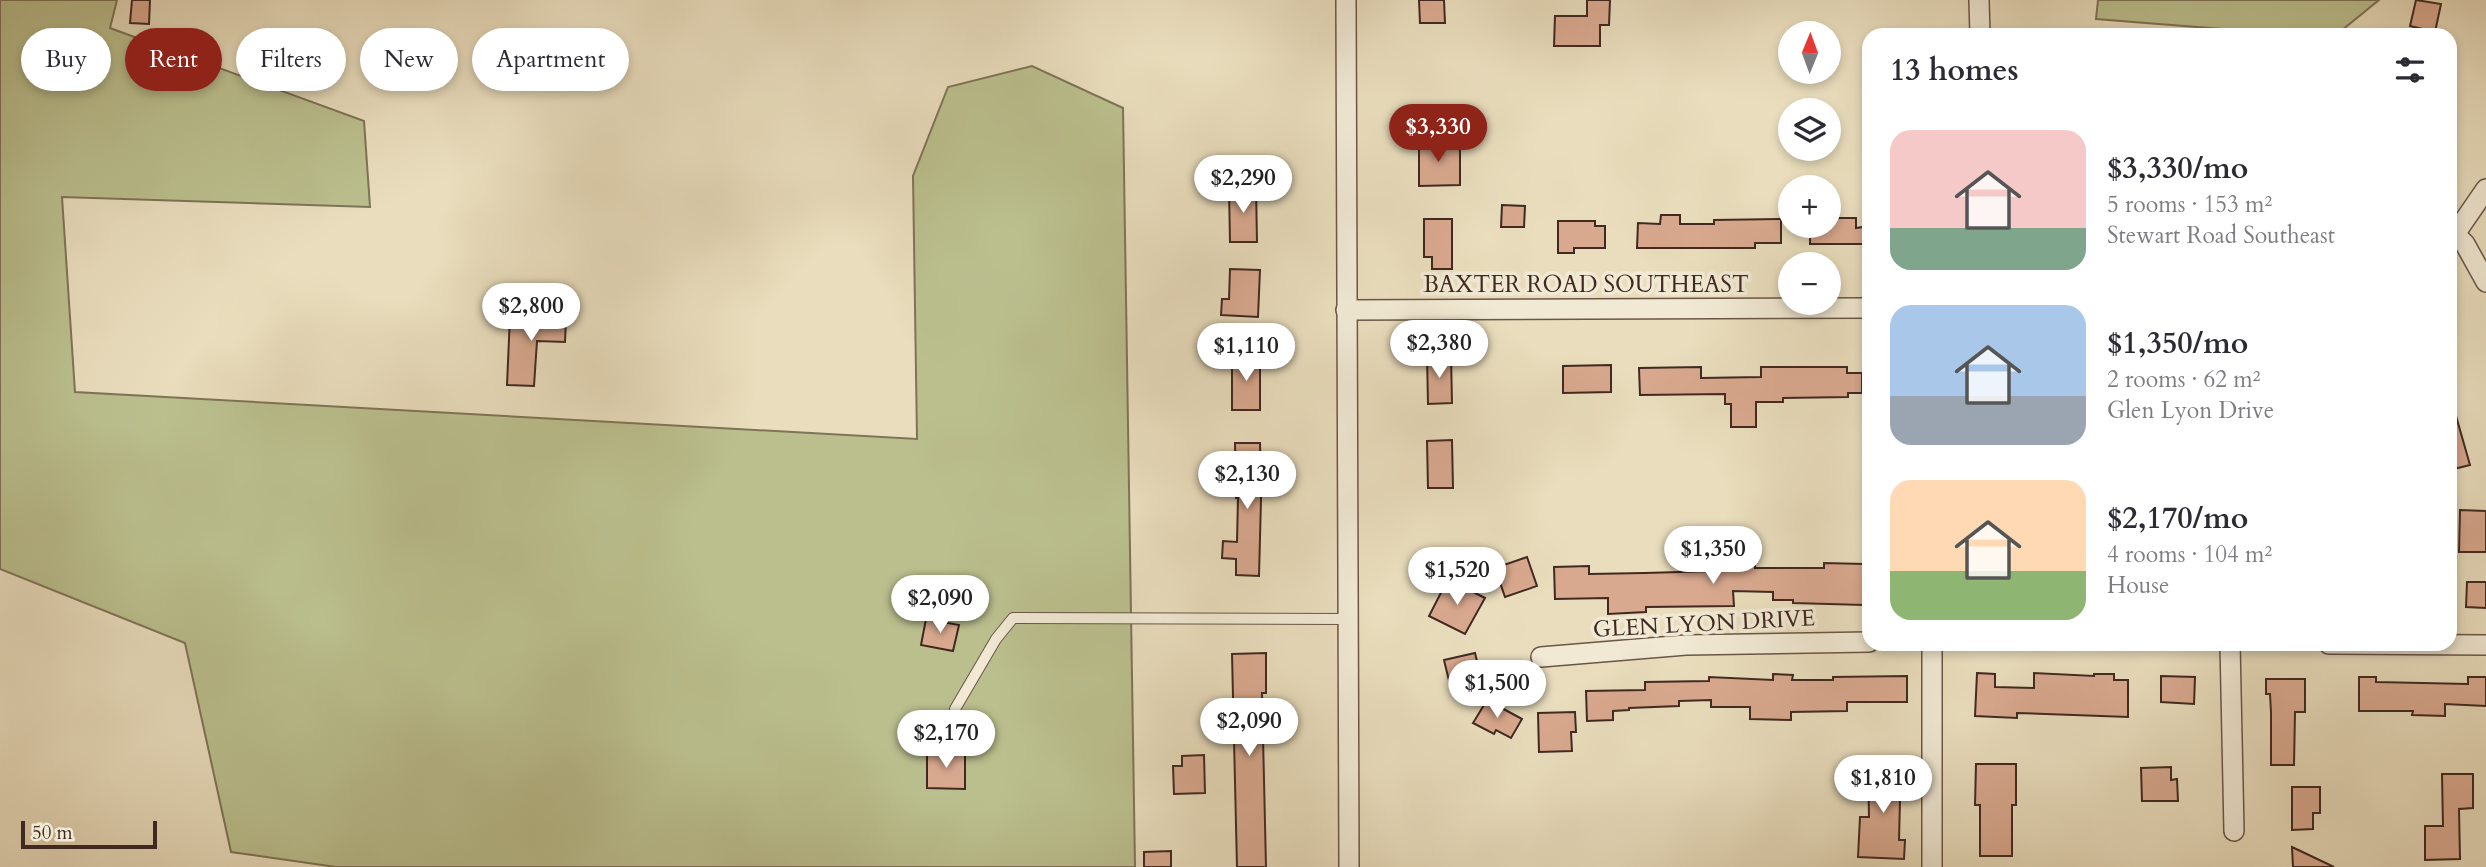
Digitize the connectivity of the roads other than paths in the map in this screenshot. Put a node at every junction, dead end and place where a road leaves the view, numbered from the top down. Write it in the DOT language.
graph roads {
  1 [pos="1346,0"];
  2 [pos="1979,0"];
  3 [pos="1980,28"];
  4 [pos="2486,189"];
  5 [pos="2457,229"];
  6 [pos="2457,238"];
  7 [pos="2486,282"];
  8 [pos="1862,307"];
  9 [pos="1346,310"];
  10 [pos="1348,620"];
  11 [pos="1862,642"];
  12 [pos="2457,645"];
  13 [pos="2486,645"];
  14 [pos="1931,651"];
  15 [pos="2230,651"];
  16 [pos="1541,657"];
  17 [pos="955,709"];
  18 [pos="2234,831"];
  19 [pos="1349,867"];
  20 [pos="1931,867"];
  1 -- 9 [label="street"];
  2 -- 3 [label="street"];
  4 -- 5 [label="street"];
  6 -- 7 [label="street"];
  8 -- 9 [label="street, BAXTER ROAD SOUTHEAST"];
  9 -- 10 [label="street"];
  10 -- 17 [label="lane"];
  10 -- 19 [label="street"];
  11 -- 16 [label="street, GLEN LYON DRIVE"];
  12 -- 13 [label="street"];
  14 -- 20 [label="street"];
  15 -- 18 [label="street"];
}
